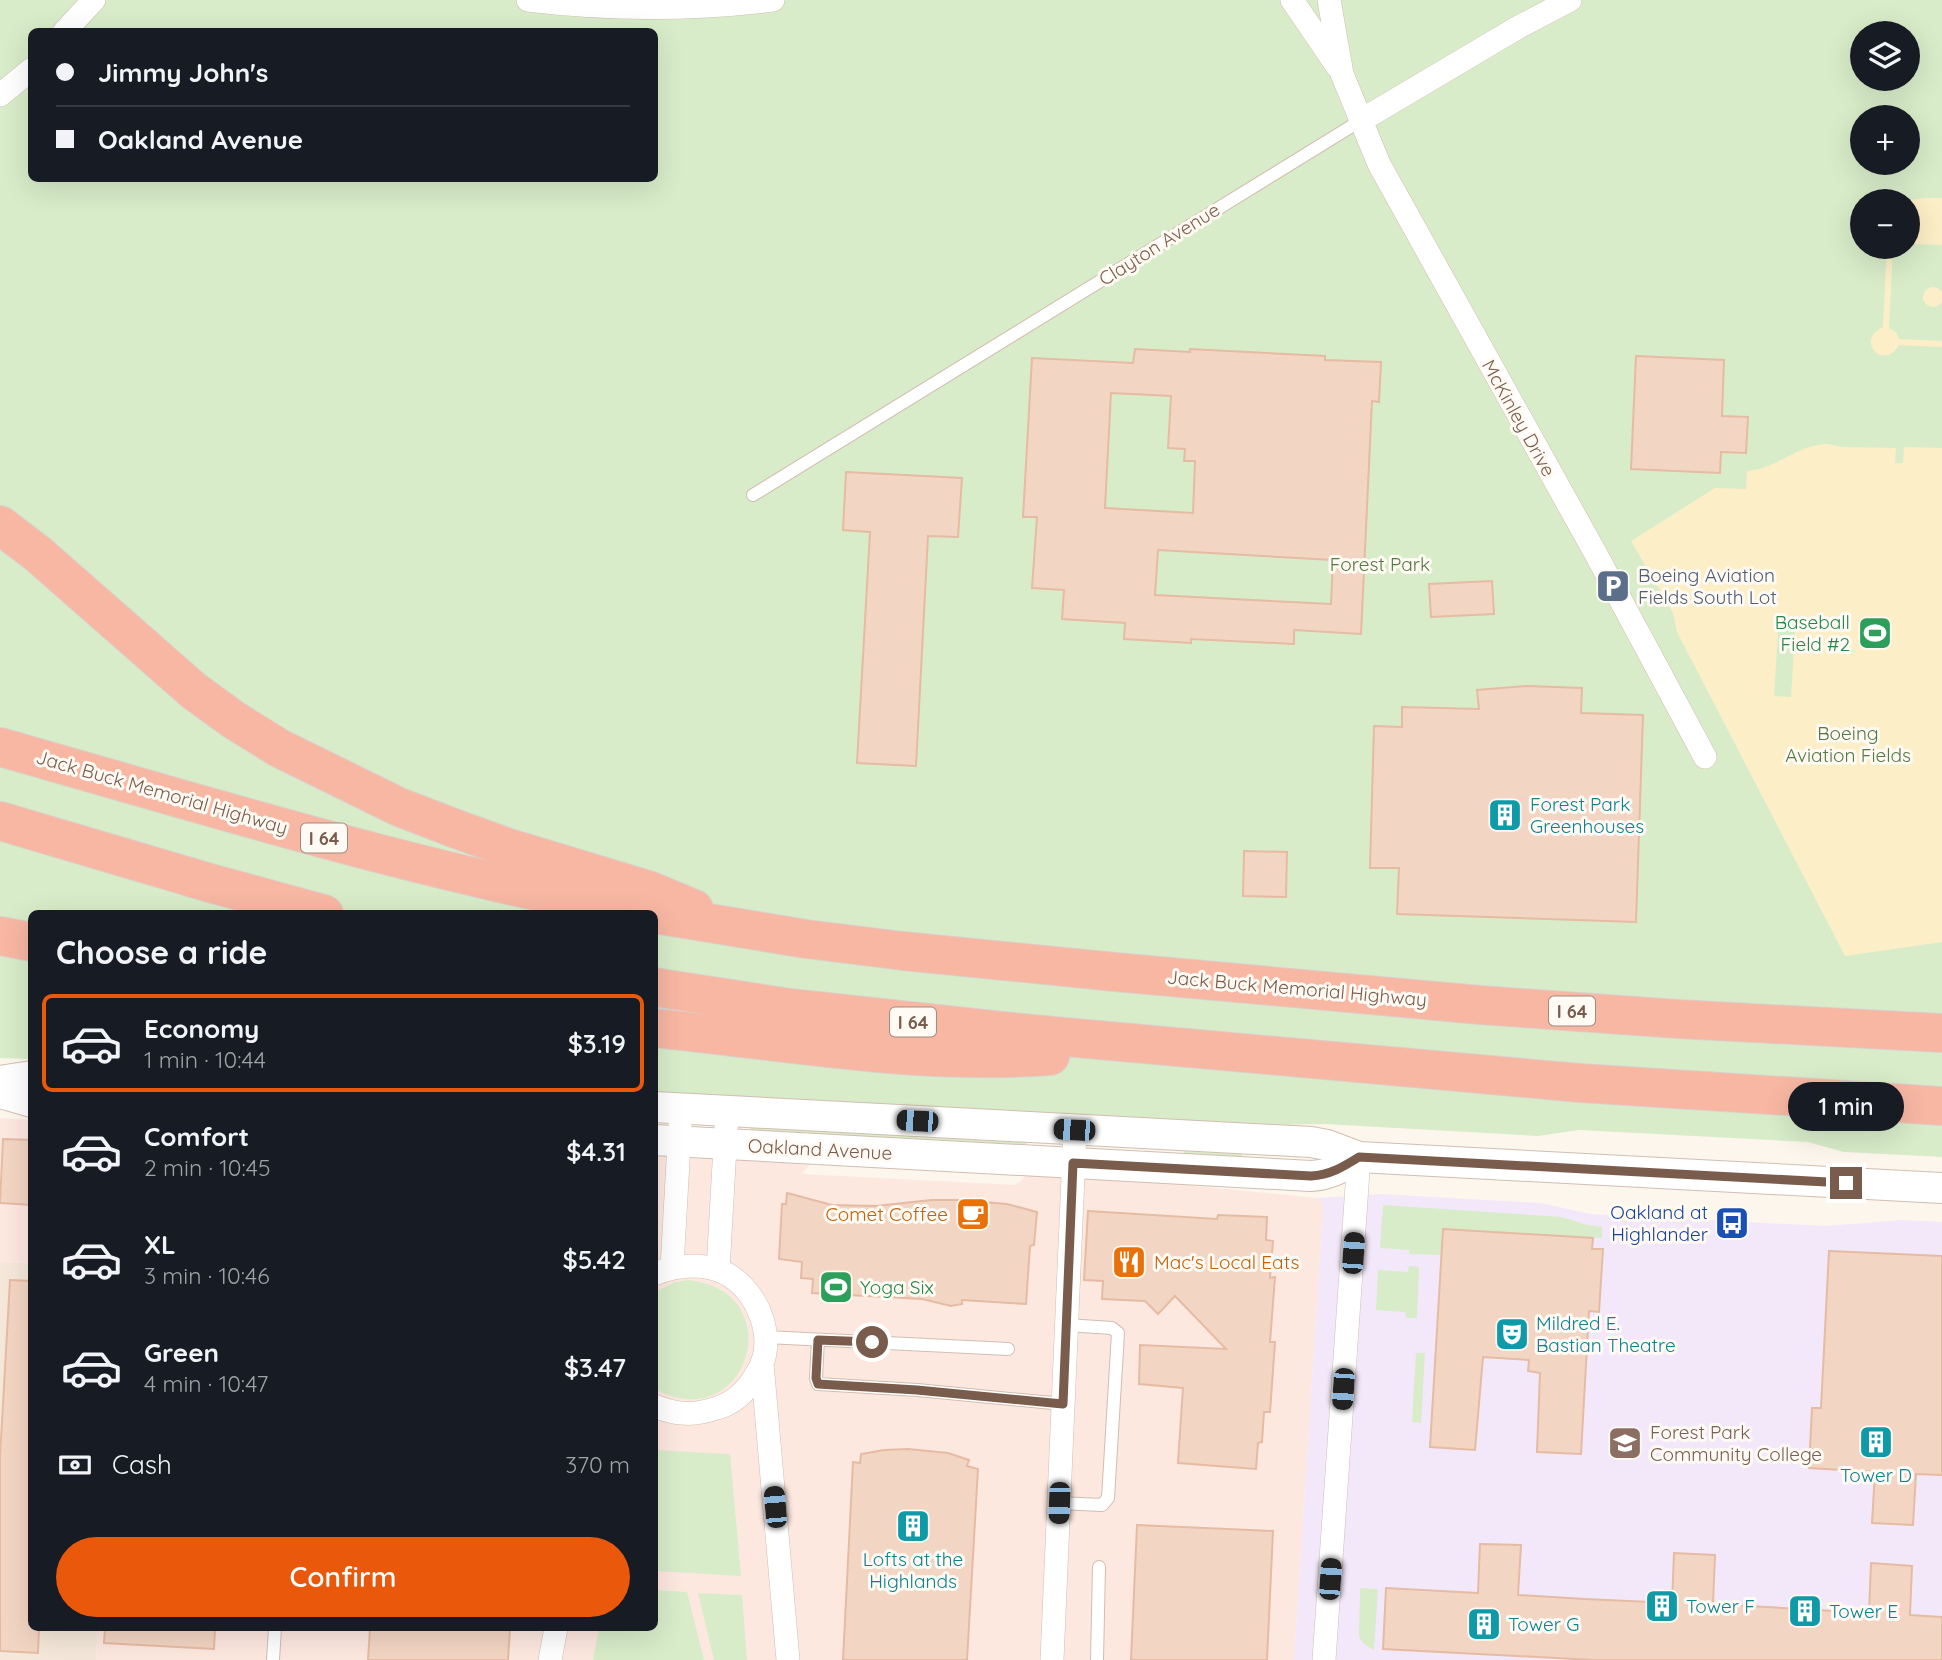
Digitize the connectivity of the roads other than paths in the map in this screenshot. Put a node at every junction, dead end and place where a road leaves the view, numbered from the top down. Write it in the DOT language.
graph roads {
  1 [pos="94,0"];
  2 [pos="528,0"];
  3 [pos="773,0"];
  4 [pos="1292,0"];
  5 [pos="1329,0"];
  6 [pos="1570,0"];
  7 [pos="68,28"];
  8 [pos="28,72"];
  9 [pos="1342,74"];
  10 [pos="0,95"];
  11 [pos="1360,121"];
  12 [pos="753,495"];
  13 [pos="0,525"];
  14 [pos="0,747"];
  15 [pos="1705,757"];
  16 [pos="0,821"];
  17 [pos="309,910"];
  18 [pos="632,910"];
  19 [pos="658,915"];
  20 [pos="733,928"];
  21 [pos="0,936"];
  22 [pos="28,941"];
  23 [pos="658,988"];
  24 [pos="658,1028"];
  25 [pos="1942,1033"];
  26 [pos="1173,1046"];
  27 [pos="28,1077"];
  28 [pos="0,1081"];
  29 [pos="0,1093"];
  30 [pos="28,1101"];
  31 [pos="1942,1106"];
  32 [pos="668,1107"];
  33 [pos="727,1111"];
  34 [pos="1074,1130"];
  35 [pos="667,1140"];
  36 [pos="725,1143"];
  37 [pos="1359,1157"];
  38 [pos="1073,1163"];
  39 [pos="1942,1188"];
  40 [pos="718,1270"];
  41 [pos="663,1271"];
  42 [pos="1066,1325"];
  43 [pos="766,1337"];
  44 [pos="818,1340"];
  45 [pos="1008,1349"];
  46 [pos="762,1363"];
  47 [pos="1063,1404"];
  48 [pos="658,1408"];
  49 [pos="1059,1503"];
  50 [pos="1099,1567"];
  51 [pos="275,1631"];
  52 [pos="555,1631"];
  53 [pos="273,1660"];
  54 [pos="550,1660"];
  55 [pos="788,1660"];
  56 [pos="1052,1660"];
  57 [pos="1097,1660"];
  58 [pos="1324,1660"];
  1 -- 7 [label="street"];
  2 -- 3 [label="street"];
  4 -- 9 [label="street, McKinley Drive"];
  5 -- 9 [label="street, McKinley Drive"];
  6 -- 11 [label="street, Clayton Avenue"];
  8 -- 10 [label="street"];
  9 -- 11 [label="street, McKinley Drive"];
  11 -- 12 [label="lane, Clayton Avenue"];
  11 -- 15 [label="street, McKinley Drive"];
  13 -- 20 [label="highway"];
  14 -- 18 [label="highway, Jack Buck Memorial Highway / I 64"];
  16 -- 17 [label="highway"];
  19 -- 20 [label="highway, Jack Buck Memorial Highway / I 64"];
  20 -- 25 [label="highway, Jack Buck Memorial Highway / I 64"];
  21 -- 22 [label="highway"];
  23 -- 26 [label="highway, I 64"];
  24 -- 26 [label="highway"];
  26 -- 31 [label="highway, I 64"];
  27 -- 28 [label="street"];
  29 -- 30 [label="street"];
  32 -- 33 [label="street, Oakland Avenue"];
  32 -- 35 [label="street"];
  33 -- 34 [label="street, Oakland Avenue"];
  33 -- 36 [label="street"];
  34 -- 37 [label="street, Oakland Avenue"];
  34 -- 38 [label="street"];
  35 -- 36 [label="street, Oakland Avenue"];
  35 -- 41 [label="street"];
  36 -- 38 [label="street, Oakland Avenue"];
  36 -- 40 [label="street"];
  37 -- 38 [label="street, Oakland Avenue"];
  37 -- 39 [label="street, Oakland Avenue"];
  37 -- 58 [label="street"];
  38 -- 42 [label="street"];
  40 -- 41 [label="street"];
  40 -- 43 [label="street"];
  42 -- 47 [label="street"];
  42 -- 49 [label="lane"];
  43 -- 44 [label="lane"];
  43 -- 46 [label="street"];
  44 -- 45 [label="lane"];
  44 -- 47 [label="lane"];
  46 -- 48 [label="street"];
  46 -- 55 [label="street"];
  47 -- 49 [label="street"];
  49 -- 56 [label="street"];
  50 -- 57 [label="lane"];
  51 -- 53 [label="lane"];
  52 -- 54 [label="street"];
}
